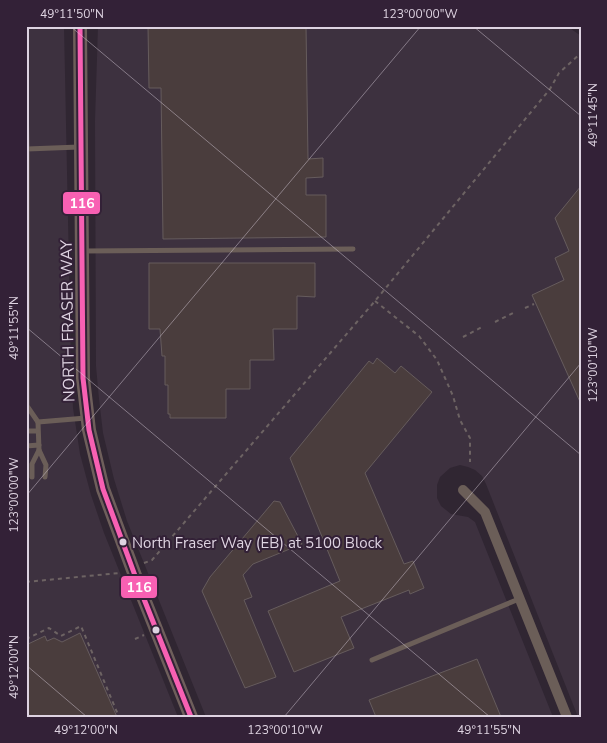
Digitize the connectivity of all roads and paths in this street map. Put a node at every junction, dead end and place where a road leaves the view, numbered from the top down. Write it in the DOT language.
graph roads {
  1 [pos="80,26"];
  2 [pos="581,53"];
  3 [pos="26,98"];
  4 [pos="82,147"];
  5 [pos="27,149"];
  6 [pos="353,249"];
  7 [pos="83,252"];
  8 [pos="375,301"];
  9 [pos="534,304"];
  10 [pos="525,308"];
  11 [pos="513,314"];
  12 [pos="495,322"];
  13 [pos="482,328"];
  14 [pos="463,337"];
  15 [pos="88,418"];
  16 [pos="38,422"];
  17 [pos="26,431"];
  18 [pos="38,431"];
  19 [pos="26,446"];
  20 [pos="39,448"];
  21 [pos="470,462"];
  22 [pos="45,477"];
  23 [pos="32,478"];
  24 [pos="463,490"];
  25 [pos="144,563"];
  26 [pos="120,573"];
  27 [pos="26,582"];
  28 [pos="520,599"];
  29 [pos="144,635"];
  30 [pos="135,639"];
  31 [pos="26,640"];
  32 [pos="372,660"];
  33 [pos="118,717"];
  34 [pos="191,717"];
  35 [pos="567,717"];
  1 -- 4 [label="street, NORTH FRASER WAY"];
  2 -- 8 [label="path"];
  3 -- 5 [label="lane"];
  4 -- 5 [label="lane"];
  4 -- 7 [label="street, NORTH FRASER WAY"];
  5 -- 16 [label="lane"];
  6 -- 7 [label="lane"];
  7 -- 15 [label="street, NORTH FRASER WAY"];
  8 -- 21 [label="path"];
  8 -- 25 [label="path"];
  9 -- 10 [label="path"];
  11 -- 12 [label="path"];
  13 -- 14 [label="path"];
  15 -- 16 [label="lane"];
  15 -- 34 [label="street, NORTH FRASER WAY"];
  16 -- 18 [label="lane"];
  17 -- 18 [label="lane"];
  18 -- 20 [label="lane"];
  19 -- 20 [label="lane"];
  20 -- 22 [label="lane"];
  20 -- 23 [label="lane"];
  24 -- 28 [label="street"];
  26 -- 27 [label="path"];
  28 -- 32 [label="lane"];
  28 -- 35 [label="street"];
  29 -- 30 [label="path"];
  31 -- 33 [label="path"];
}
